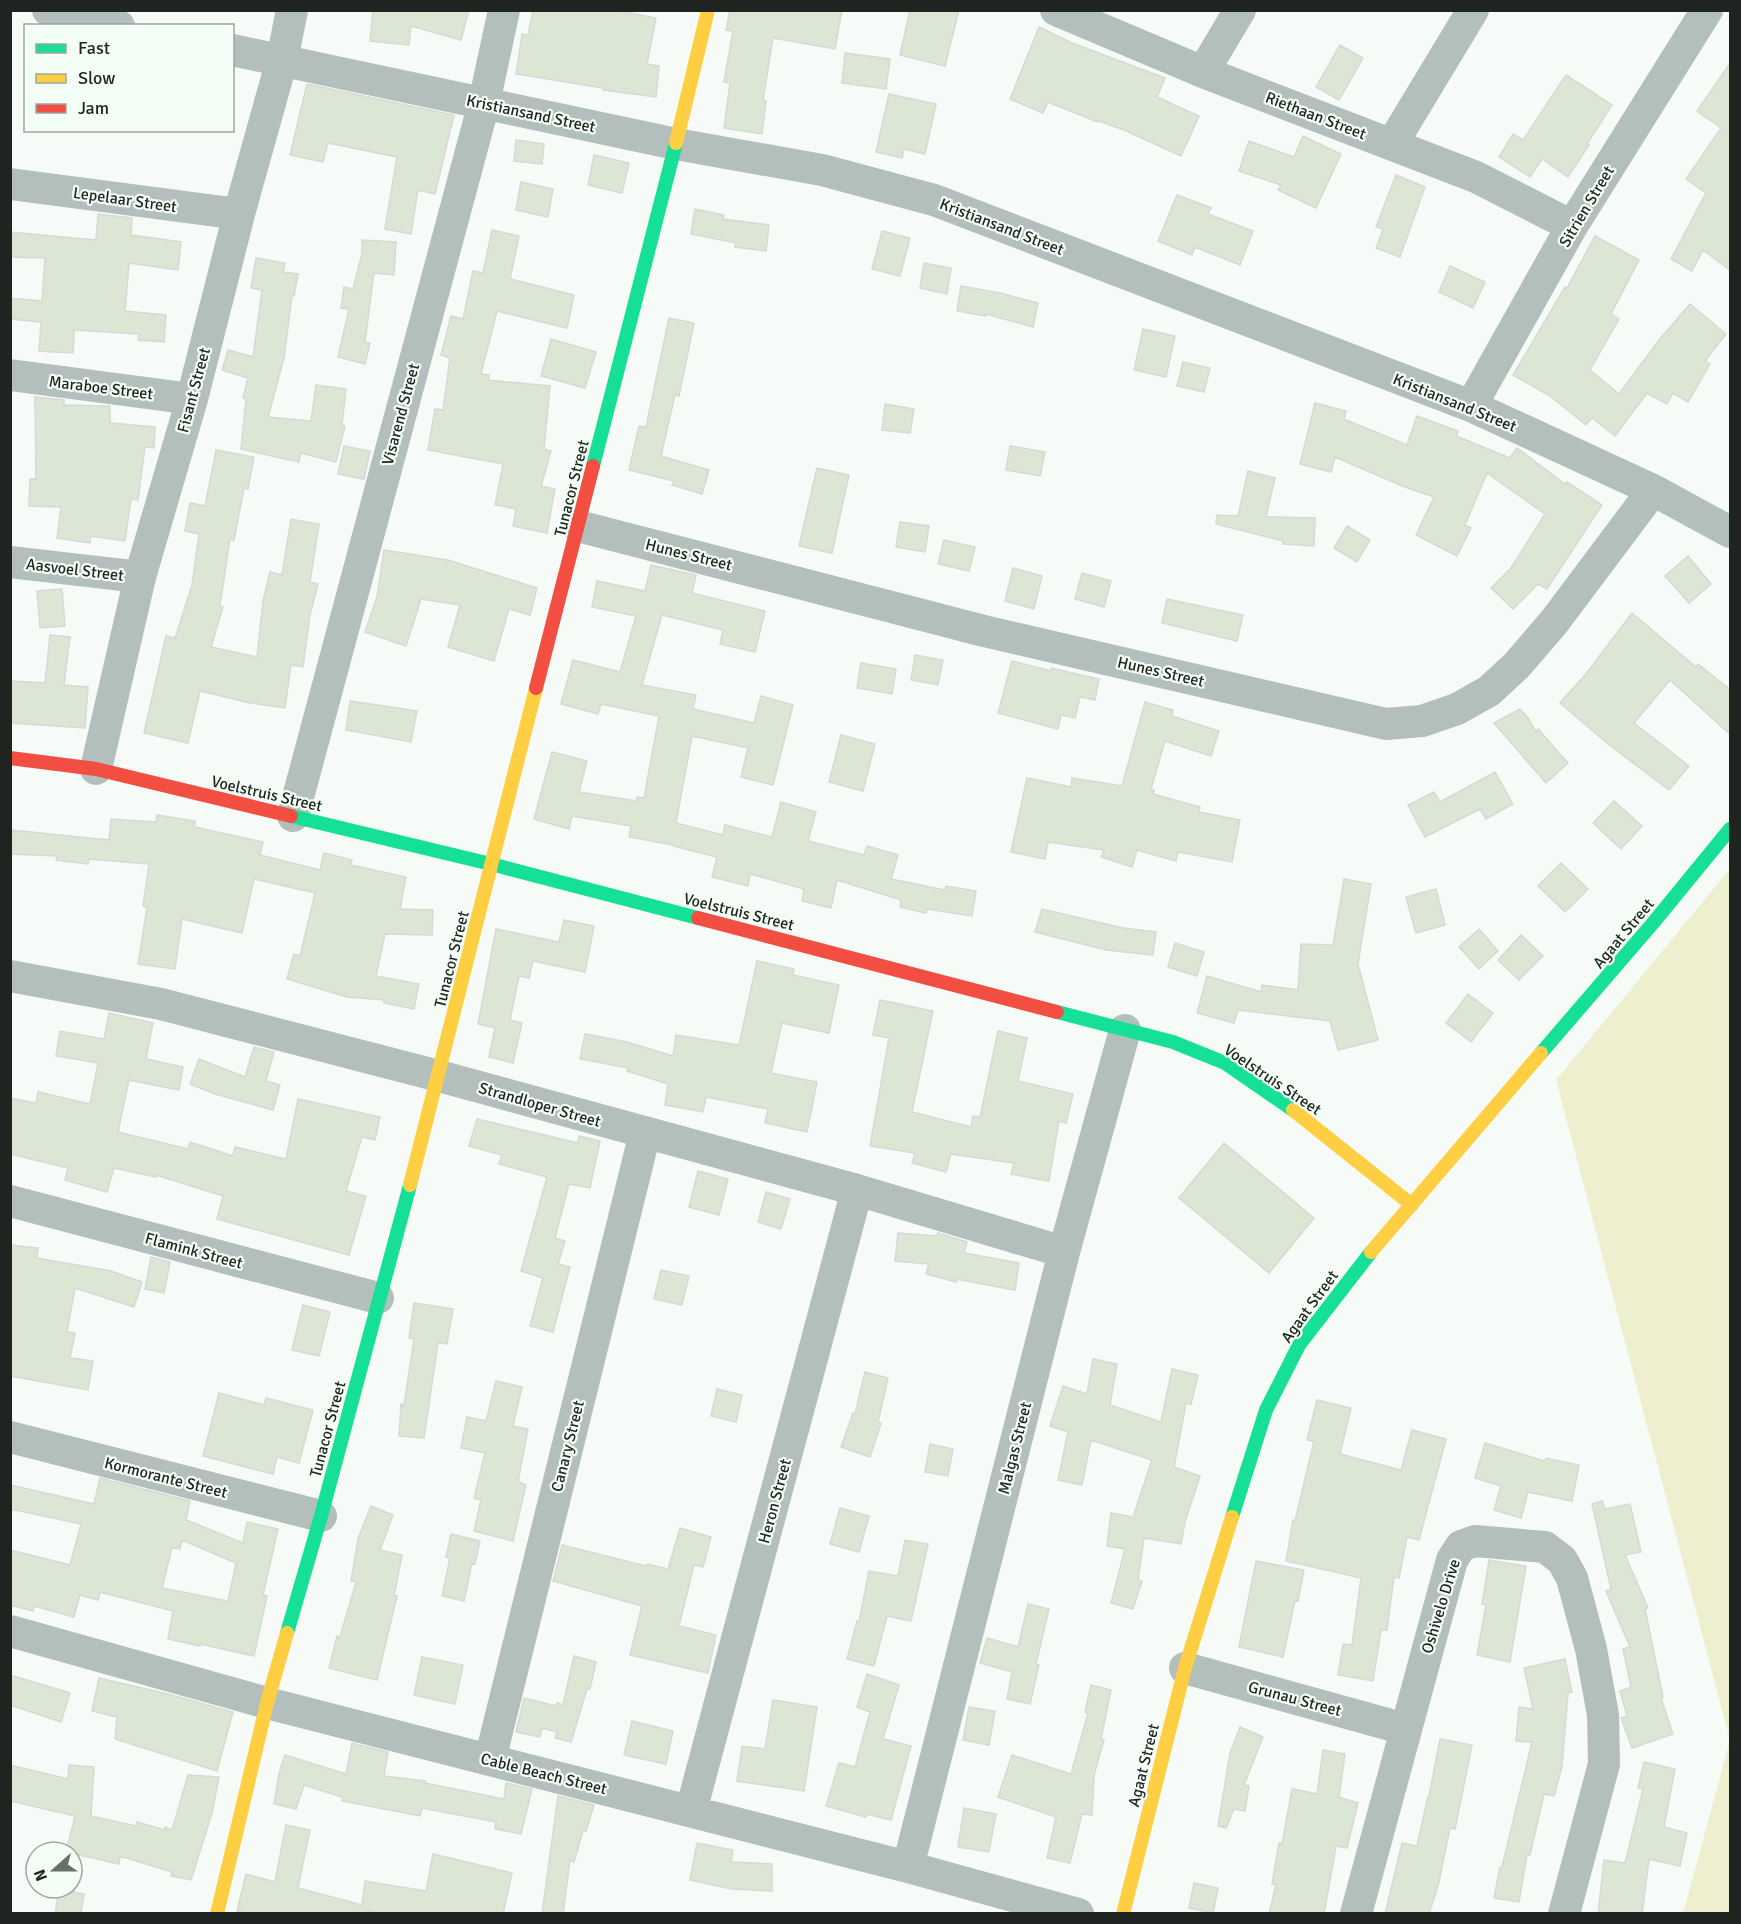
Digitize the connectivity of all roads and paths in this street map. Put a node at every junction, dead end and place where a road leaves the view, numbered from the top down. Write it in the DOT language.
graph roads {
  1 [pos="48,10"];
  2 [pos="292,10"];
  3 [pos="504,10"];
  4 [pos="708,10"];
  5 [pos="1056,10"];
  6 [pos="1240,10"];
  7 [pos="1473,10"];
  8 [pos="1707,10"];
  9 [pos="109,24"];
  10 [pos="234,50"];
  11 [pos="282,60"];
  12 [pos="1203,72"];
  13 [pos="484,103"];
  14 [pos="676,144"];
  15 [pos="1392,144"];
  16 [pos="10,184"];
  17 [pos="239,214"];
  18 [pos="1572,226"];
  19 [pos="10,375"];
  20 [pos="192,399"];
  21 [pos="1471,406"];
  22 [pos="1653,490"];
  23 [pos="578,526"];
  24 [pos="1731,532"];
  25 [pos="10,562"];
  26 [pos="140,577"];
  27 [pos="10,758"];
  28 [pos="96,769"];
  29 [pos="293,816"];
  30 [pos="1731,829"];
  31 [pos="491,864"];
  32 [pos="10,976"];
  33 [pos="1125,1030"];
  34 [pos="439,1076"];
  35 [pos="645,1133"];
  36 [pos="857,1190"];
  37 [pos="10,1201"];
  38 [pos="1412,1204"];
  39 [pos="1064,1252"];
  40 [pos="378,1298"];
  41 [pos="10,1437"];
  42 [pos="321,1516"];
  43 [pos="10,1630"];
  44 [pos="1185,1668"];
  45 [pos="267,1703"];
  46 [pos="1404,1729"];
  47 [pos="490,1760"];
  48 [pos="691,1811"];
  49 [pos="908,1867"];
  50 [pos="217,1914"];
  51 [pos="1078,1914"];
  52 [pos="1123,1914"];
  53 [pos="1356,1914"];
  54 [pos="1564,1914"];
  1 -- 9 [label="street"];
  2 -- 11 [label="street, Fisant Street"];
  3 -- 13 [label="street, Visarend Street"];
  4 -- 14 [label="street, Tunacor Street"];
  5 -- 12 [label="street, Riethaan Street"];
  6 -- 12 [label="street"];
  7 -- 15 [label="street"];
  8 -- 18 [label="street, Sitrien Street"];
  10 -- 11 [label="street, Kristiansand Street"];
  11 -- 13 [label="street, Kristiansand Street"];
  11 -- 17 [label="street, Fisant Street"];
  12 -- 15 [label="street, Riethaan Street"];
  13 -- 14 [label="street, Kristiansand Street"];
  13 -- 29 [label="street, Visarend Street"];
  14 -- 21 [label="street, Kristiansand Street"];
  14 -- 23 [label="street, Tunacor Street"];
  15 -- 18 [label="street, Riethaan Street"];
  16 -- 17 [label="street, Lepelaar Street"];
  17 -- 20 [label="street, Fisant Street"];
  18 -- 21 [label="street, Sitrien Street"];
  19 -- 20 [label="street, Maraboe Street"];
  20 -- 26 [label="street, Fisant Street"];
  21 -- 22 [label="street, Kristiansand Street"];
  22 -- 23 [label="street, Hunes Street"];
  22 -- 24 [label="street, Kristiansand Street"];
  23 -- 31 [label="street, Tunacor Street"];
  25 -- 26 [label="street, Aasvoel Street"];
  26 -- 28 [label="street, Fisant Street"];
  27 -- 28 [label="street, Voelstruis Street"];
  28 -- 29 [label="street, Voelstruis Street"];
  29 -- 31 [label="street, Voelstruis Street"];
  30 -- 38 [label="street, Agaat Street"];
  31 -- 33 [label="street, Voelstruis Street"];
  31 -- 34 [label="street, Tunacor Street"];
  32 -- 34 [label="street, Strandloper Street"];
  33 -- 38 [label="street, Voelstruis Street"];
  33 -- 39 [label="street, Malgas Street"];
  34 -- 35 [label="street, Strandloper Street"];
  34 -- 40 [label="street, Tunacor Street"];
  35 -- 36 [label="street, Strandloper Street"];
  35 -- 47 [label="street, Canary Street"];
  36 -- 39 [label="street, Strandloper Street"];
  36 -- 48 [label="street, Heron Street"];
  37 -- 40 [label="street, Flamink Street"];
  38 -- 44 [label="street, Agaat Street"];
  39 -- 49 [label="street, Malgas Street"];
  40 -- 42 [label="street, Tunacor Street"];
  41 -- 42 [label="street, Kormorante Street"];
  42 -- 45 [label="street, Tunacor Street"];
  43 -- 45 [label="street, Cable Beach Street"];
  44 -- 46 [label="street, Grunau Street"];
  44 -- 52 [label="street, Agaat Street"];
  45 -- 47 [label="street, Cable Beach Street"];
  45 -- 50 [label="street, Tunacor Street"];
  46 -- 53 [label="street, Oshivelo Drive"];
  46 -- 54 [label="street, Oshivelo Drive"];
  47 -- 48 [label="street, Cable Beach Street"];
  48 -- 49 [label="street, Cable Beach Street"];
  49 -- 51 [label="street, Cable Beach Street"];
}
